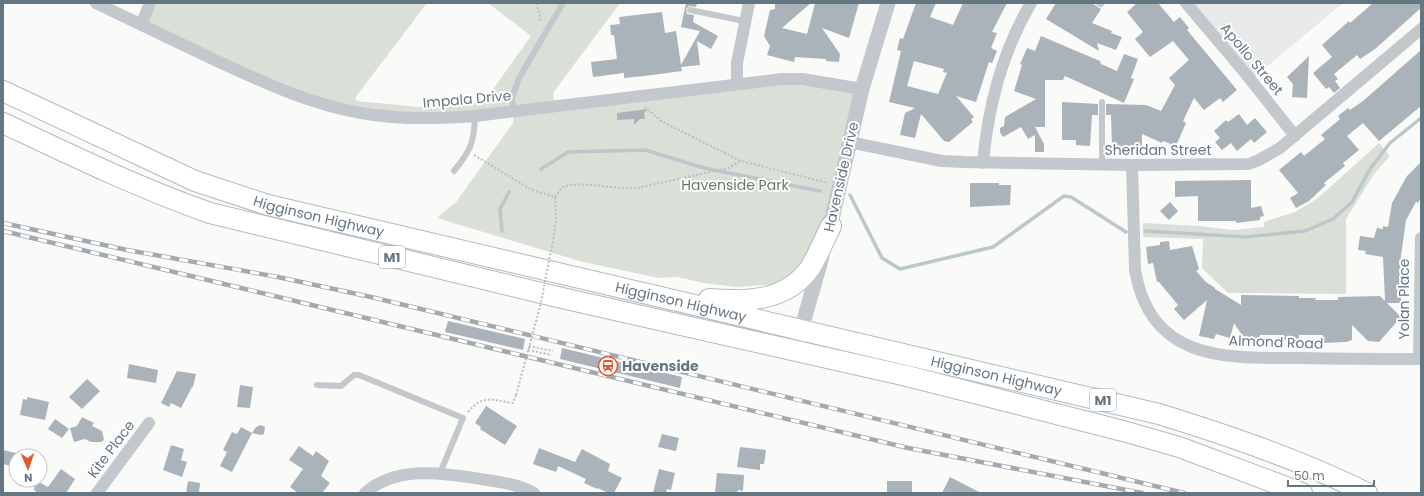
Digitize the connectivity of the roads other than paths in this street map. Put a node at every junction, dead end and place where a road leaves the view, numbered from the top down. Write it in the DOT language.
graph roads {
  1 [pos="96,3"];
  2 [pos="150,3"];
  3 [pos="563,3"];
  4 [pos="749,3"];
  5 [pos="888,3"];
  6 [pos="1031,3"];
  7 [pos="1186,3"];
  8 [pos="690,10"];
  9 [pos="744,21"];
  10 [pos="141,25"];
  11 [pos="1421,30"];
  12 [pos="737,84"];
  13 [pos="862,89"];
  14 [pos="3,91"];
  15 [pos="1102,102"];
  16 [pos="513,111"];
  17 [pos="475,116"];
  18 [pos="3,123"];
  19 [pos="1295,136"];
  20 [pos="849,142"];
  21 [pos="983,163"];
  22 [pos="1102,165"];
  23 [pos="1132,165"];
  24 [pos="454,171"];
  25 [pos="831,226"];
  26 [pos="1421,238"];
  27 [pos="649,294"];
  28 [pos="801,331"];
  29 [pos="795,351"];
  30 [pos="1420,359"];
  31 [pos="317,385"];
  32 [pos="149,423"];
  33 [pos="440,473"];
  34 [pos="97,493"];
  35 [pos="365,493"];
  36 [pos="534,493"];
  37 [pos="1302,493"];
  38 [pos="1367,493"];
  1 -- 10 [label="street, Impala Drive"];
  2 -- 10 [label="street"];
  3 -- 16 [label="lane"];
  4 -- 9 [label="street"];
  5 -- 13 [label="street, Havenside Drive"];
  6 -- 21 [label="street"];
  7 -- 19 [label="street, Apollo Street"];
  8 -- 9 [label="lane"];
  9 -- 12 [label="street"];
  10 -- 17 [label="street, Impala Drive"];
  11 -- 19 [label="street, Sheridan Street"];
  12 -- 13 [label="street, Impala Drive"];
  12 -- 16 [label="street, Impala Drive"];
  13 -- 20 [label="street, Havenside Drive"];
  14 -- 27 [label="highway, Higginson Highway / M1"];
  15 -- 22 [label="lane"];
  16 -- 17 [label="street, Impala Drive"];
  17 -- 24 [label="lane"];
  18 -- 29 [label="highway, Higginson Highway / M1"];
  19 -- 23 [label="street, Sheridan Street"];
  20 -- 21 [label="street, Sheridan Street"];
  20 -- 25 [label="street, Havenside Drive"];
  21 -- 22 [label="street, Sheridan Street"];
  22 -- 23 [label="street, Sheridan Street"];
  23 -- 30 [label="street, Almond Road"];
  25 -- 27 [label="highway"];
  25 -- 28 [label="street, Havenside Drive"];
  26 -- 30 [label="street, Yolan Place"];
  27 -- 28 [label="highway, Higginson Highway / M1"];
  28 -- 29 [label="street, Havenside Drive"];
  28 -- 38 [label="highway, Higginson Highway / M1"];
  29 -- 37 [label="highway, Higginson Highway / M1"];
  31 -- 33 [label="lane"];
  32 -- 34 [label="street, Kite Place"];
  33 -- 35 [label="street"];
  33 -- 36 [label="street"];
}
